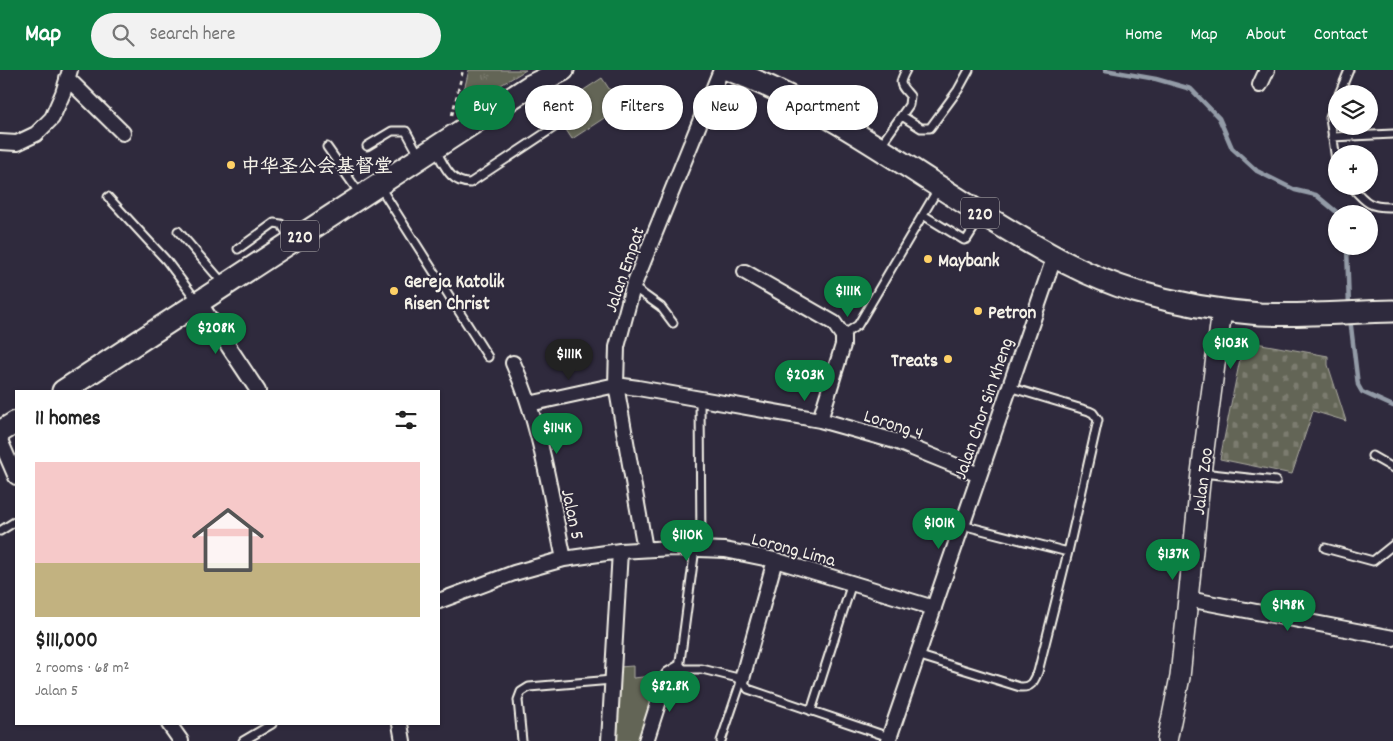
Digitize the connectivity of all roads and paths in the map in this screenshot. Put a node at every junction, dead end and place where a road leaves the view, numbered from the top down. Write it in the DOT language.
graph roads {
  1 [pos="463,70"];
  2 [pos="563,70"];
  3 [pos="721,70"];
  4 [pos="906,70"];
  5 [pos="969,70"];
  6 [pos="1266,70"];
  7 [pos="1349,70"];
  8 [pos="740,72"];
  9 [pos="68,74"];
  10 [pos="543,75"];
  11 [pos="1260,85"];
  12 [pos="1343,85"];
  13 [pos="902,116"];
  14 [pos="451,119"];
  15 [pos="550,130"];
  16 [pos="123,134"];
  17 [pos="1393,134"];
  18 [pos="1332,137"];
  19 [pos="0,142"];
  20 [pos="1333,145"];
  21 [pos="367,146"];
  22 [pos="327,147"];
  23 [pos="878,148"];
  24 [pos="427,153"];
  25 [pos="939,188"];
  26 [pos="370,190"];
  27 [pos="1359,195"];
  28 [pos="108,197"];
  29 [pos="1393,207"];
  30 [pos="923,215"];
  31 [pos="982,215"];
  32 [pos="178,231"];
  33 [pos="292,241"];
  34 [pos="238,249"];
  35 [pos="1054,258"];
  36 [pos="745,272"];
  37 [pos="224,286"];
  38 [pos="632,287"];
  39 [pos="199,302"];
  40 [pos="1222,310"];
  41 [pos="1393,311"];
  42 [pos="673,323"];
  43 [pos="842,335"];
  44 [pos="488,357"];
  45 [pos="513,363"];
  46 [pos="616,385"];
  47 [pos="1009,387"];
  48 [pos="65,390"];
  49 [pos="257,390"];
  50 [pos="700,398"];
  51 [pos="529,404"];
  52 [pos="820,420"];
  53 [pos="5,427"];
  54 [pos="1372,456"];
  55 [pos="1393,468"];
  56 [pos="15,472"];
  57 [pos="1201,472"];
  58 [pos="979,475"];
  59 [pos="1276,481"];
  60 [pos="15,522"];
  61 [pos="962,525"];
  62 [pos="0,531"];
  63 [pos="1393,545"];
  64 [pos="645,548"];
  65 [pos="698,548"];
  66 [pos="1325,548"];
  67 [pos="620,550"];
  68 [pos="1068,552"];
  69 [pos="564,559"];
  70 [pos="775,560"];
  71 [pos="852,583"];
  72 [pos="1188,598"];
  73 [pos="440,601"];
  74 [pos="934,608"];
  75 [pos="1393,638"];
  76 [pos="917,655"];
  77 [pos="679,670"];
  78 [pos="742,679"];
  79 [pos="612,680"];
  80 [pos="811,711"];
  81 [pos="170,725"];
  82 [pos="270,725"];
  83 [pos="400,725"];
  84 [pos="888,739"];
  85 [pos="180,741"];
  86 [pos="243,741"];
  87 [pos="403,741"];
  88 [pos="522,741"];
  89 [pos="609,741"];
  90 [pos="646,741"];
  91 [pos="721,741"];
  92 [pos="1167,741"];
  1 -- 14 [label="path"];
  2 -- 10 [label="main road, 220"];
  3 -- 38 [label="street, Jalan Empat"];
  4 -- 13 [label="lane"];
  5 -- 13 [label="lane"];
  6 -- 11 [label="street"];
  7 -- 12 [label="lane"];
  8 -- 23 [label="main road, 220"];
  9 -- 16 [label="street"];
  9 -- 19 [label="street"];
  10 -- 24 [label="main road, 220"];
  13 -- 23 [label="lane"];
  15 -- 24 [label="lane"];
  17 -- 18 [label="lane"];
  18 -- 20 [label="lane"];
  21 -- 24 [label="lane"];
  22 -- 26 [label="lane"];
  23 -- 25 [label="main road, 220"];
  24 -- 26 [label="main road, 220"];
  25 -- 30 [label="lane"];
  25 -- 31 [label="main road, 220"];
  26 -- 33 [label="main road, 220"];
  26 -- 44 [label="lane"];
  27 -- 29 [label="lane"];
  28 -- 39 [label="lane"];
  30 -- 31 [label="lane"];
  30 -- 43 [label="lane"];
  31 -- 35 [label="main road, 220"];
  32 -- 37 [label="lane"];
  33 -- 34 [label="lane"];
  33 -- 37 [label="main road, 220"];
  35 -- 40 [label="main road, 220"];
  35 -- 47 [label="street, Jalan Chor Sin Kheng"];
  36 -- 43 [label="street"];
  37 -- 39 [label="main road, 220"];
  38 -- 42 [label="lane"];
  38 -- 46 [label="street, Jalan Empat"];
  39 -- 48 [label="main road, 220"];
  39 -- 49 [label="street"];
  40 -- 41 [label="main road, 220"];
  40 -- 57 [label="main road, Jalan Zoo"];
  43 -- 52 [label="street"];
  45 -- 51 [label="street, Jalan 5"];
  46 -- 50 [label="street, Lorong 4"];
  46 -- 51 [label="street"];
  46 -- 64 [label="street, Jalan Empat"];
  47 -- 58 [label="street, Jalan Chor Sin Kheng"];
  47 -- 68 [label="lane"];
  50 -- 52 [label="street, Lorong 4"];
  50 -- 65 [label="lane"];
  51 -- 69 [label="street, Jalan 5"];
  52 -- 58 [label="street, Lorong 4"];
  53 -- 56 [label="street"];
  54 -- 55 [label="lane"];
  57 -- 59 [label="lane"];
  57 -- 72 [label="main road, Jalan Zoo"];
  58 -- 61 [label="street, Jalan Chor Sin Kheng"];
  60 -- 62 [label="lane"];
  61 -- 68 [label="lane"];
  61 -- 74 [label="street, Jalan Chor Sin Kheng"];
  63 -- 66 [label="lane"];
  64 -- 65 [label="street, Lorong Lima"];
  64 -- 67 [label="street, Lorong Lima"];
  65 -- 70 [label="street, Lorong Lima"];
  65 -- 77 [label="lane"];
  67 -- 69 [label="street, Lorong Lima"];
  67 -- 79 [label="street"];
  68 -- 76 [label="lane"];
  69 -- 73 [label="street, Lorong Lima"];
  70 -- 71 [label="street, Lorong Lima"];
  70 -- 78 [label="street"];
  71 -- 74 [label="street, Lorong Lima"];
  71 -- 80 [label="lane"];
  72 -- 75 [label="street"];
  72 -- 92 [label="main road, Jalan Zoo"];
  74 -- 76 [label="street, Jalan Chor Sin Kheng"];
  76 -- 84 [label="street, Jalan Chor Sin Kheng"];
  77 -- 78 [label="lane"];
  77 -- 90 [label="street"];
  78 -- 80 [label="lane"];
  78 -- 91 [label="lane"];
  79 -- 88 [label="lane"];
  79 -- 89 [label="street"];
  80 -- 84 [label="lane"];
  81 -- 85 [label="street"];
  82 -- 86 [label="lane"];
  83 -- 87 [label="street"];
}
